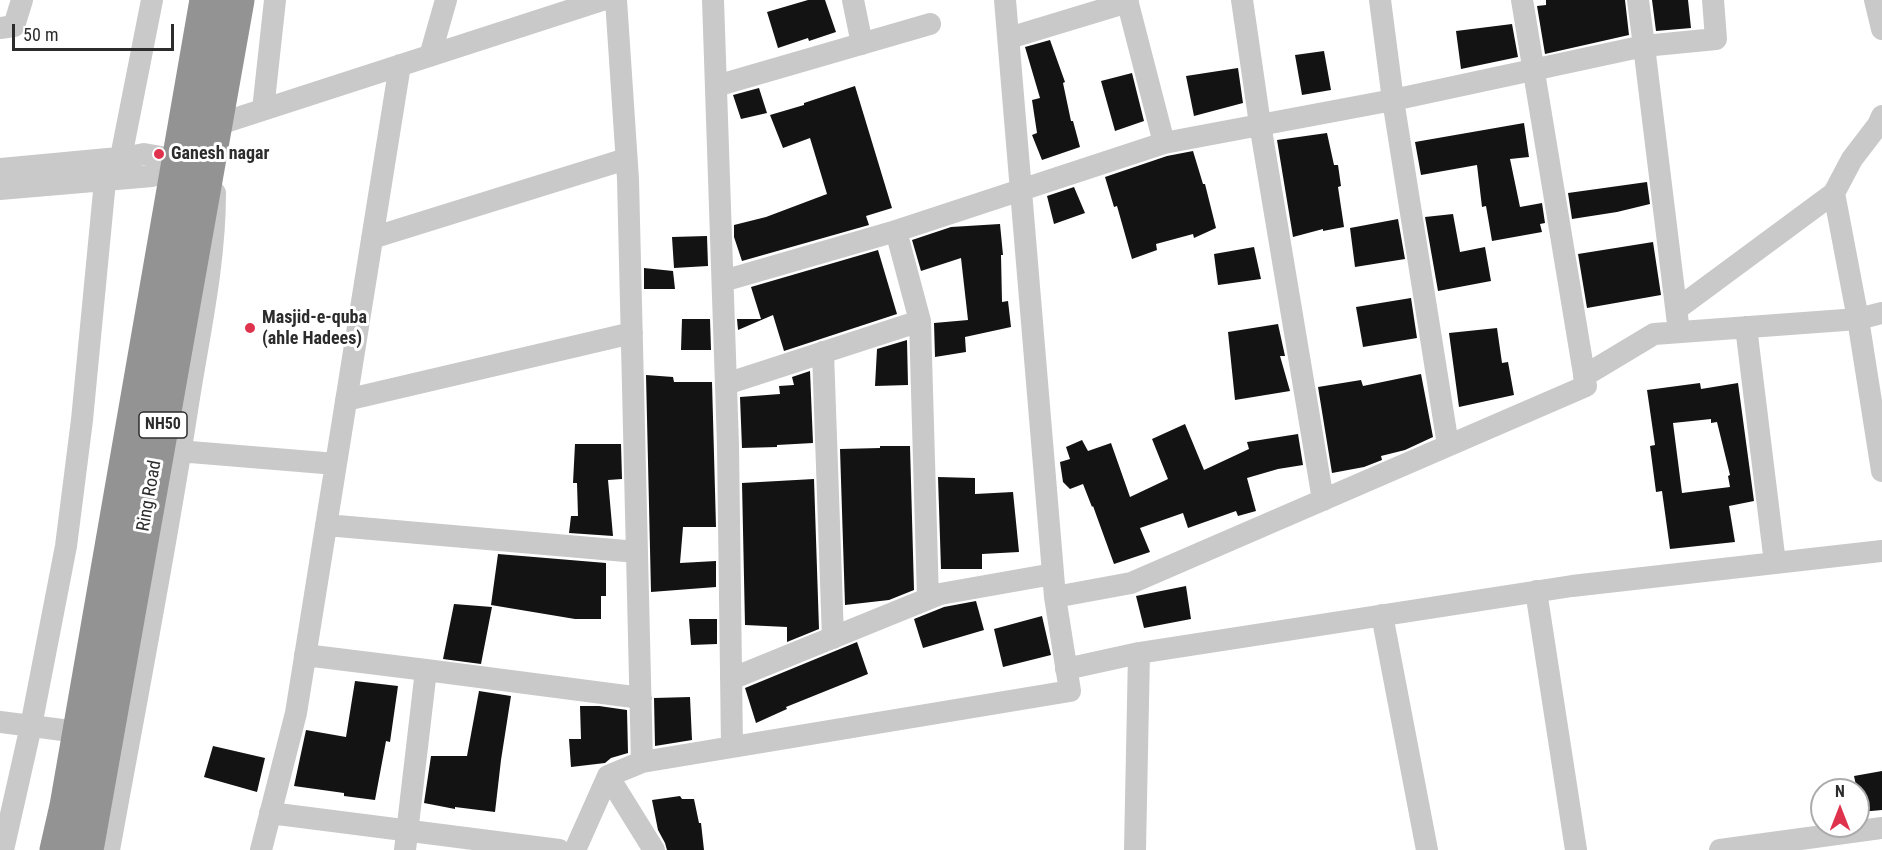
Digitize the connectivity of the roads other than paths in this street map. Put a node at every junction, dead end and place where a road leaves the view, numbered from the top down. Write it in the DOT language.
graph roads {
  1 [pos="22,0"];
  2 [pos="152,0"];
  3 [pos="206,0"];
  4 [pos="238,0"];
  5 [pos="274,0"];
  6 [pos="446,0"];
  7 [pos="602,0"];
  8 [pos="616,0"];
  9 [pos="713,0"];
  10 [pos="853,0"];
  11 [pos="1005,0"];
  12 [pos="1242,0"];
  13 [pos="1380,0"];
  14 [pos="1522,0"];
  15 [pos="1638,0"];
  16 [pos="1713,0"];
  17 [pos="1875,0"];
  18 [pos="1127,1"];
  19 [pos="930,24"];
  20 [pos="0,28"];
  21 [pos="1882,29"];
  22 [pos="1009,38"];
  23 [pos="862,44"];
  24 [pos="1644,46"];
  25 [pos="430,56"];
  26 [pos="400,65"];
  27 [pos="1533,69"];
  28 [pos="716,86"];
  29 [pos="1393,99"];
  30 [pos="262,110"];
  31 [pos="1882,116"];
  32 [pos="1260,124"];
  33 [pos="216,125"];
  34 [pos="1164,143"];
  35 [pos="121,157"];
  36 [pos="626,159"];
  37 [pos="192,165"];
  38 [pos="0,169"];
  39 [pos="105,181"];
  40 [pos="0,189"];
  41 [pos="1022,190"];
  42 [pos="1834,193"];
  43 [pos="896,231"];
  44 [pos="372,238"];
  45 [pos="723,281"];
  46 [pos="1677,309"];
  47 [pos="1882,313"];
  48 [pos="1858,319"];
  49 [pos="920,321"];
  50 [pos="1746,327"];
  51 [pos="632,333"];
  52 [pos="1679,333"];
  53 [pos="823,352"];
  54 [pos="1584,376"];
  55 [pos="726,384"];
  56 [pos="346,400"];
  57 [pos="1448,445"];
  58 [pos="170,450"];
  59 [pos="336,464"];
  60 [pos="1882,471"];
  61 [pos="1323,500"];
  62 [pos="326,525"];
  63 [pos="1882,551"];
  64 [pos="637,552"];
  65 [pos="1775,563"];
  66 [pos="1053,574"];
  67 [pos="1536,591"];
  68 [pos="1055,597"];
  69 [pos="928,599"];
  70 [pos="1382,615"];
  71 [pos="833,638"];
  72 [pos="1139,653"];
  73 [pos="305,656"];
  74 [pos="1066,669"];
  75 [pos="426,670"];
  76 [pos="731,679"];
  77 [pos="641,698"];
  78 [pos="0,722"];
  79 [pos="31,726"];
  80 [pos="78,732"];
  81 [pos="732,747"];
  82 [pos="642,762"];
  83 [pos="608,776"];
  84 [pos="270,813"];
  85 [pos="1882,828"];
  86 [pos="406,840"];
  87 [pos="3,841"];
  88 [pos="56,850"];
  89 [pos="87,850"];
  90 [pos="109,850"];
  91 [pos="261,850"];
  92 [pos="559,850"];
  93 [pos="575,850"];
  94 [pos="654,850"];
  95 [pos="1135,850"];
  96 [pos="1427,850"];
  97 [pos="1576,850"];
  98 [pos="1720,850"];
  1 -- 20 [label="street"];
  2 -- 35 [label="street"];
  3 -- 37 [label="highway, Ring Road / NH50"];
  4 -- 33 [label="highway, Ring Road / NH50"];
  5 -- 30 [label="street"];
  6 -- 25 [label="street"];
  7 -- 25 [label="street"];
  8 -- 36 [label="street"];
  9 -- 28 [label="street"];
  10 -- 23 [label="street"];
  11 -- 22 [label="street"];
  12 -- 32 [label="street"];
  13 -- 29 [label="street"];
  14 -- 27 [label="street"];
  15 -- 24 [label="street"];
  16 -- 24 [label="street"];
  17 -- 21 [label="street"];
  18 -- 22 [label="street"];
  18 -- 34 [label="street"];
  19 -- 23 [label="street"];
  22 -- 41 [label="street"];
  23 -- 28 [label="street"];
  24 -- 27 [label="street"];
  24 -- 46 [label="street"];
  25 -- 26 [label="street"];
  26 -- 30 [label="street"];
  26 -- 44 [label="street"];
  27 -- 29 [label="street"];
  27 -- 54 [label="street"];
  28 -- 45 [label="street"];
  29 -- 32 [label="street"];
  29 -- 57 [label="street"];
  30 -- 33 [label="street"];
  31 -- 42 [label="street"];
  32 -- 34 [label="street"];
  32 -- 61 [label="street"];
  33 -- 37 [label="highway, Ring Road / NH50"];
  34 -- 41 [label="street"];
  35 -- 37 [label="street"];
  35 -- 38 [label="street"];
  36 -- 44 [label="street"];
  36 -- 51 [label="street"];
  37 -- 39 [label="street"];
  37 -- 58 [label="highway, Ring Road / NH50"];
  37 -- 80 [label="highway, Ring Road / NH50"];
  39 -- 40 [label="street"];
  39 -- 79 [label="street"];
  41 -- 43 [label="street"];
  41 -- 66 [label="street"];
  42 -- 46 [label="street"];
  42 -- 48 [label="street"];
  43 -- 45 [label="street"];
  43 -- 49 [label="street"];
  44 -- 56 [label="street"];
  45 -- 55 [label="street"];
  46 -- 52 [label="street"];
  47 -- 48 [label="street"];
  48 -- 50 [label="street"];
  48 -- 60 [label="street"];
  49 -- 53 [label="street"];
  49 -- 69 [label="street"];
  50 -- 52 [label="street"];
  50 -- 65 [label="street"];
  51 -- 56 [label="street"];
  51 -- 64 [label="street"];
  52 -- 54 [label="street"];
  53 -- 55 [label="street"];
  53 -- 71 [label="street"];
  54 -- 57 [label="street"];
  55 -- 76 [label="street"];
  56 -- 59 [label="street"];
  57 -- 61 [label="street"];
  58 -- 59 [label="street"];
  58 -- 89 [label="highway, Ring Road / NH50"];
  58 -- 90 [label="street"];
  59 -- 62 [label="street"];
  61 -- 68 [label="street"];
  62 -- 64 [label="street"];
  62 -- 73 [label="street"];
  63 -- 65 [label="street"];
  64 -- 77 [label="street"];
  65 -- 67 [label="street"];
  66 -- 68 [label="street"];
  66 -- 69 [label="street"];
  67 -- 70 [label="street"];
  67 -- 97 [label="street"];
  68 -- 74 [label="street"];
  69 -- 71 [label="street"];
  70 -- 72 [label="street"];
  70 -- 96 [label="street"];
  71 -- 76 [label="street"];
  72 -- 74 [label="street"];
  72 -- 95 [label="street"];
  73 -- 75 [label="street"];
  73 -- 84 [label="street"];
  74 -- 81 [label="street"];
  75 -- 77 [label="street"];
  75 -- 86 [label="street"];
  76 -- 81 [label="street"];
  77 -- 82 [label="street"];
  78 -- 79 [label="street"];
  79 -- 80 [label="street"];
  79 -- 87 [label="street"];
  80 -- 88 [label="highway, Ring Road / NH50"];
  81 -- 82 [label="street"];
  82 -- 83 [label="street"];
  83 -- 93 [label="street"];
  83 -- 94 [label="street"];
  84 -- 86 [label="street"];
  84 -- 91 [label="street"];
  85 -- 98 [label="street"];
  86 -- 92 [label="street"];
}
